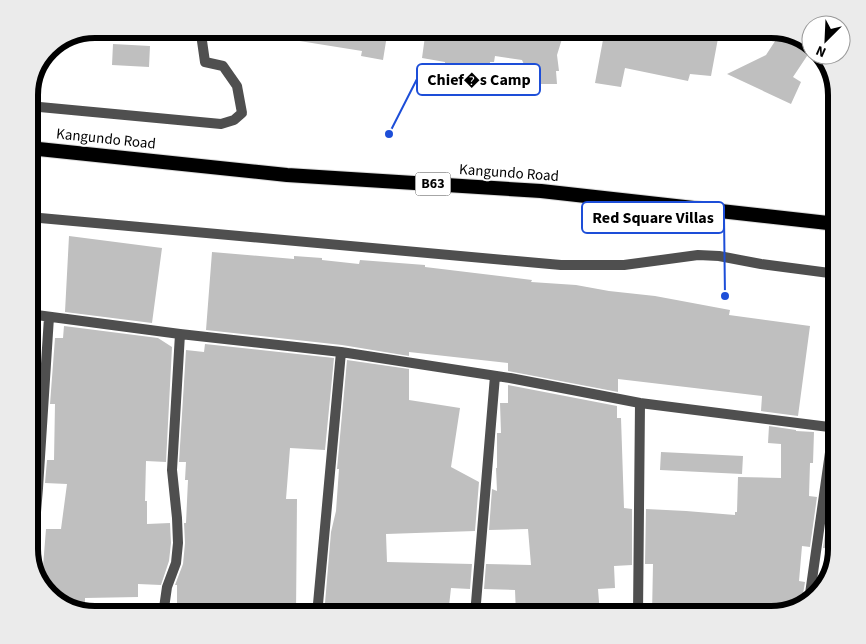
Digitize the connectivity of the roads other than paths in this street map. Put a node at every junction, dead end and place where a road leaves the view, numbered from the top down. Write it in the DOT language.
graph roads {
  1 [pos="202,38"];
  2 [pos="38,107"];
  3 [pos="38,149"];
  4 [pos="38,219"];
  5 [pos="828,223"];
  6 [pos="828,273"];
  7 [pos="38,315"];
  8 [pos="49,316"];
  9 [pos="180,334"];
  10 [pos="341,352"];
  11 [pos="495,376"];
  12 [pos="640,402"];
  13 [pos="828,426"];
  14 [pos="828,481"];
  15 [pos="38,488"];
  16 [pos="812,589"];
  17 [pos="164,606"];
  18 [pos="318,606"];
  19 [pos="476,606"];
  20 [pos="638,606"];
  1 -- 2 [label="street"];
  3 -- 5 [label="highway, Kangundo Road / B63"];
  4 -- 6 [label="street"];
  7 -- 8 [label="street"];
  8 -- 9 [label="street"];
  8 -- 15 [label="street"];
  9 -- 10 [label="street"];
  9 -- 17 [label="street"];
  10 -- 11 [label="street"];
  10 -- 18 [label="street"];
  11 -- 12 [label="street"];
  11 -- 19 [label="street"];
  12 -- 13 [label="street"];
  12 -- 20 [label="street"];
  14 -- 16 [label="street"];
}
